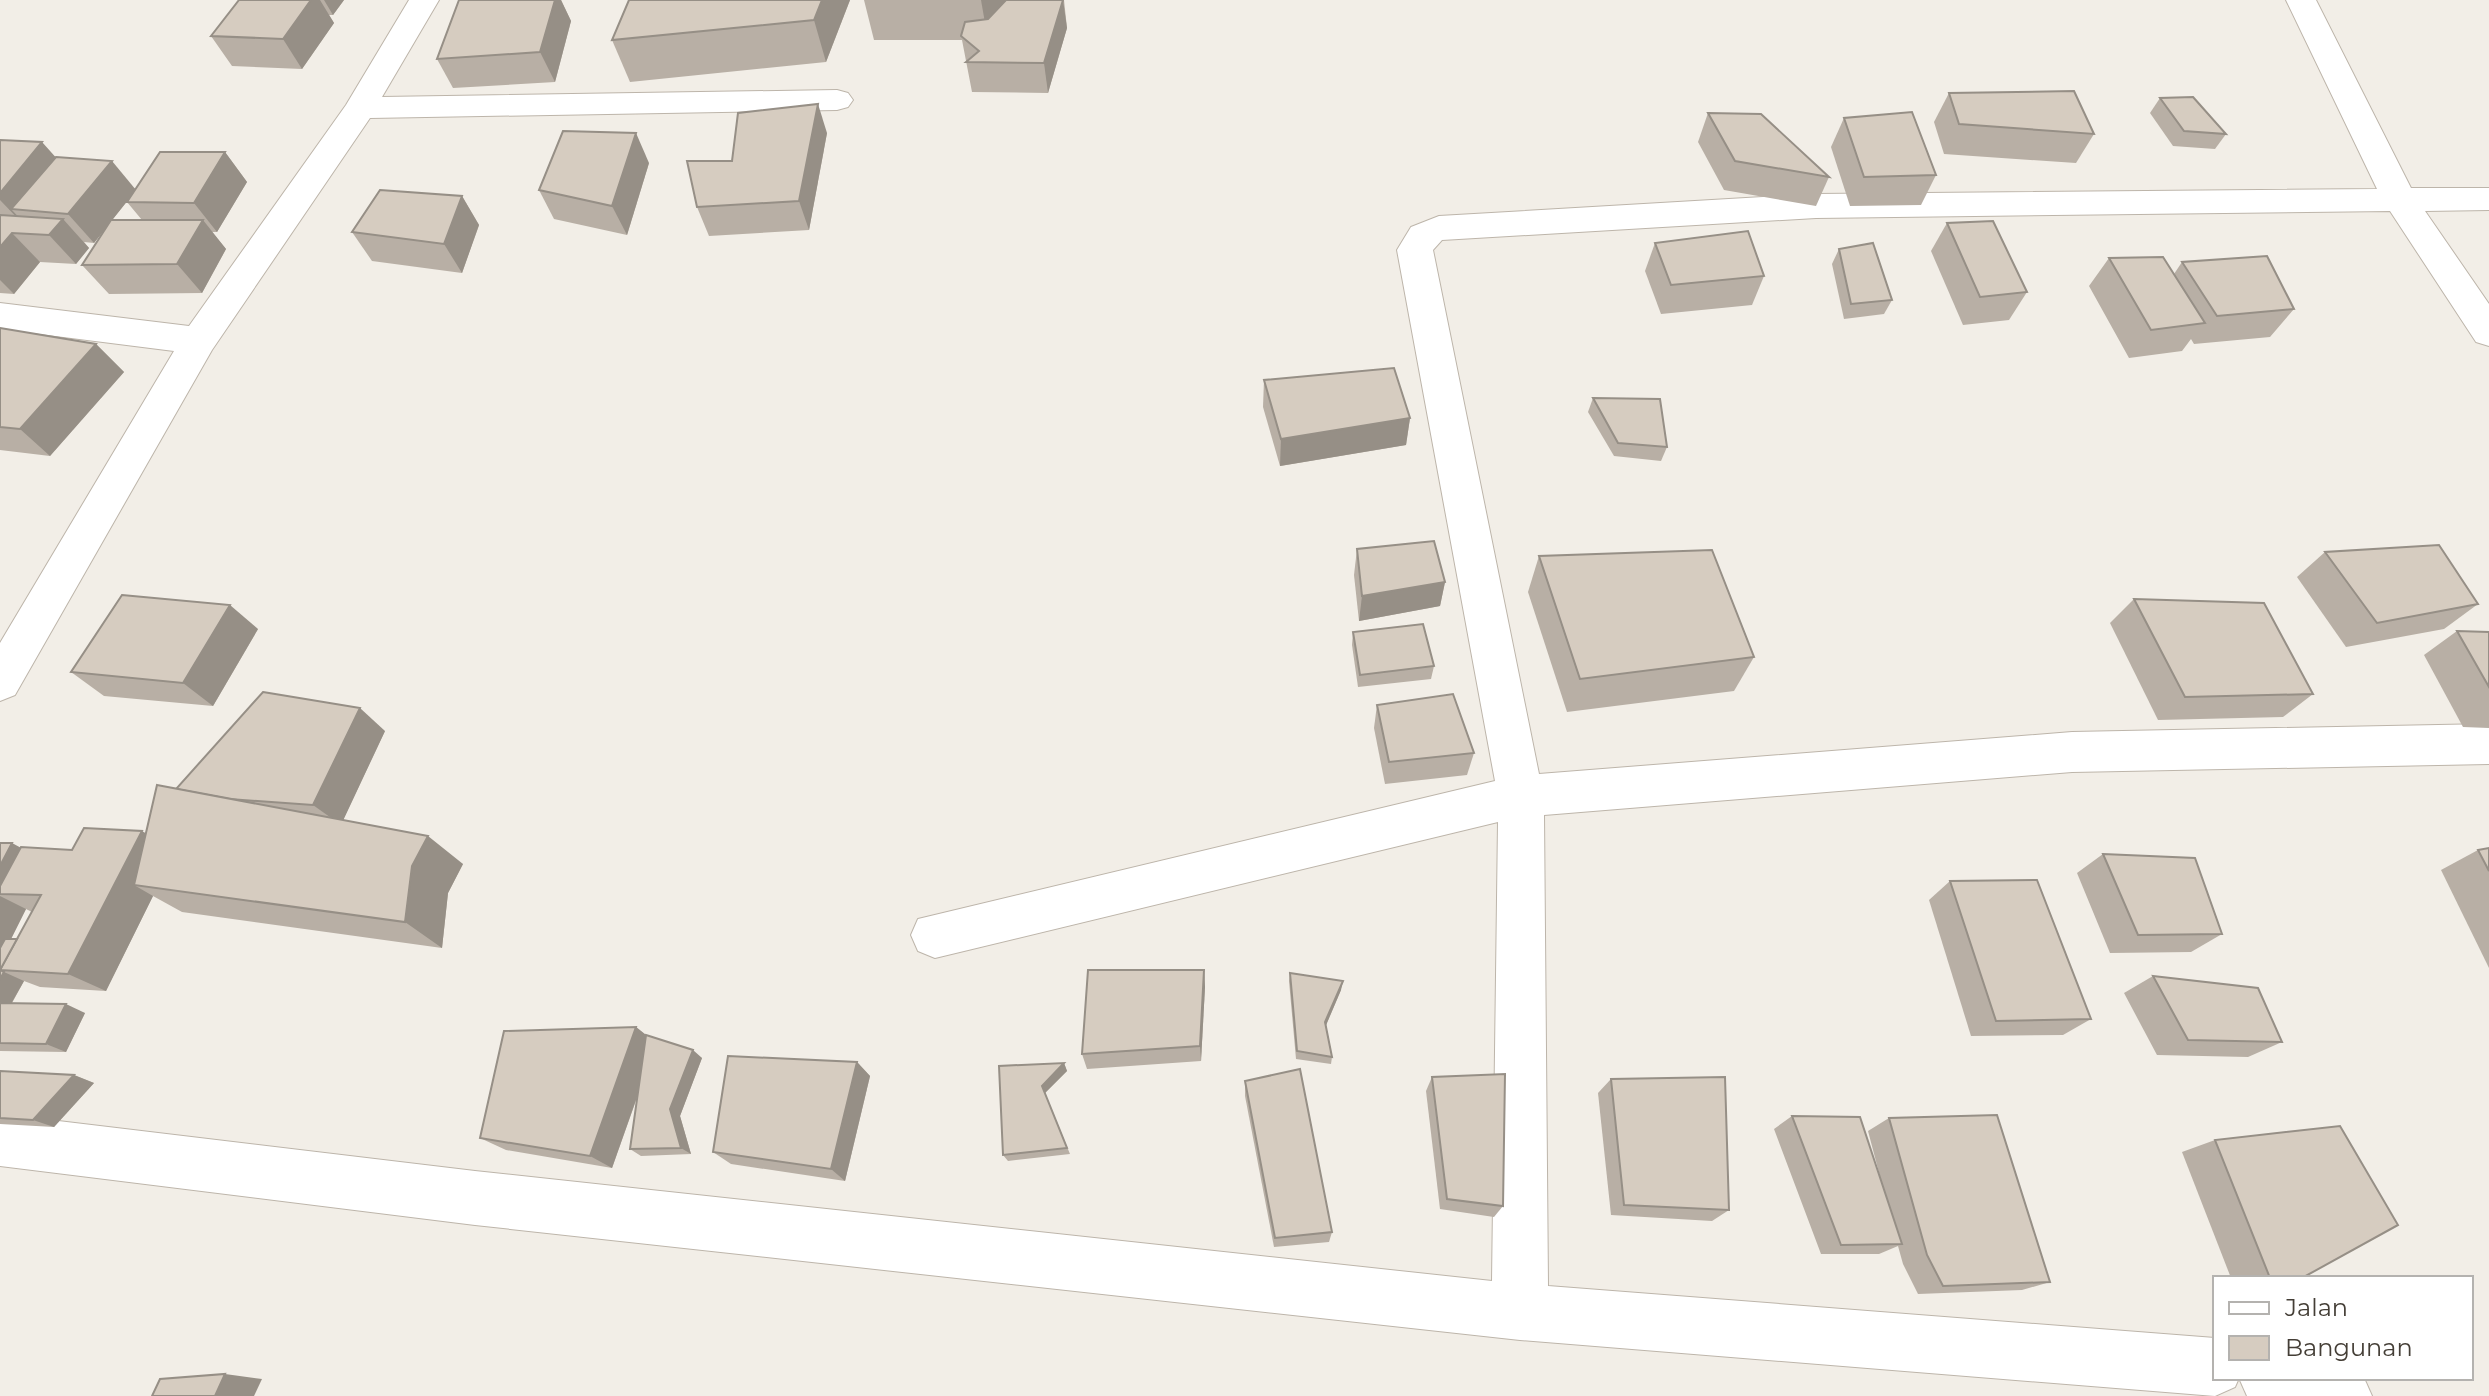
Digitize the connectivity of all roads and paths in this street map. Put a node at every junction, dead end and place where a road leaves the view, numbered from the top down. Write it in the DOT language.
graph roads {
  1 [pos="424,0"];
  2 [pos="2301,0"];
  3 [pos="837,100"];
  4 [pos="360,108"];
  5 [pos="2399,198"];
  6 [pos="2489,199"];
  7 [pos="0,316"];
  8 [pos="2489,333"];
  9 [pos="199,341"];
  10 [pos="0,682"];
  11 [pos="2489,744"];
  12 [pos="1521,796"];
  13 [pos="935,935"];
  14 [pos="0,1140"];
  15 [pos="1520,1312"];
  16 [pos="2213,1367"];
  17 [pos="2276,1380"];
  18 [pos="2343,1396"];
  1 -- 4 [label="street"];
  2 -- 5 [label="street"];
  3 -- 4 [label="street"];
  4 -- 9 [label="street"];
  5 -- 6 [label="street"];
  5 -- 8 [label="street"];
  5 -- 12 [label="street"];
  7 -- 9 [label="street"];
  9 -- 10 [label="street"];
  11 -- 12 [label="street"];
  12 -- 13 [label="street"];
  12 -- 15 [label="street"];
  14 -- 15 [label="street"];
  15 -- 16 [label="street"];
  17 -- 18 [label="street"];
}
